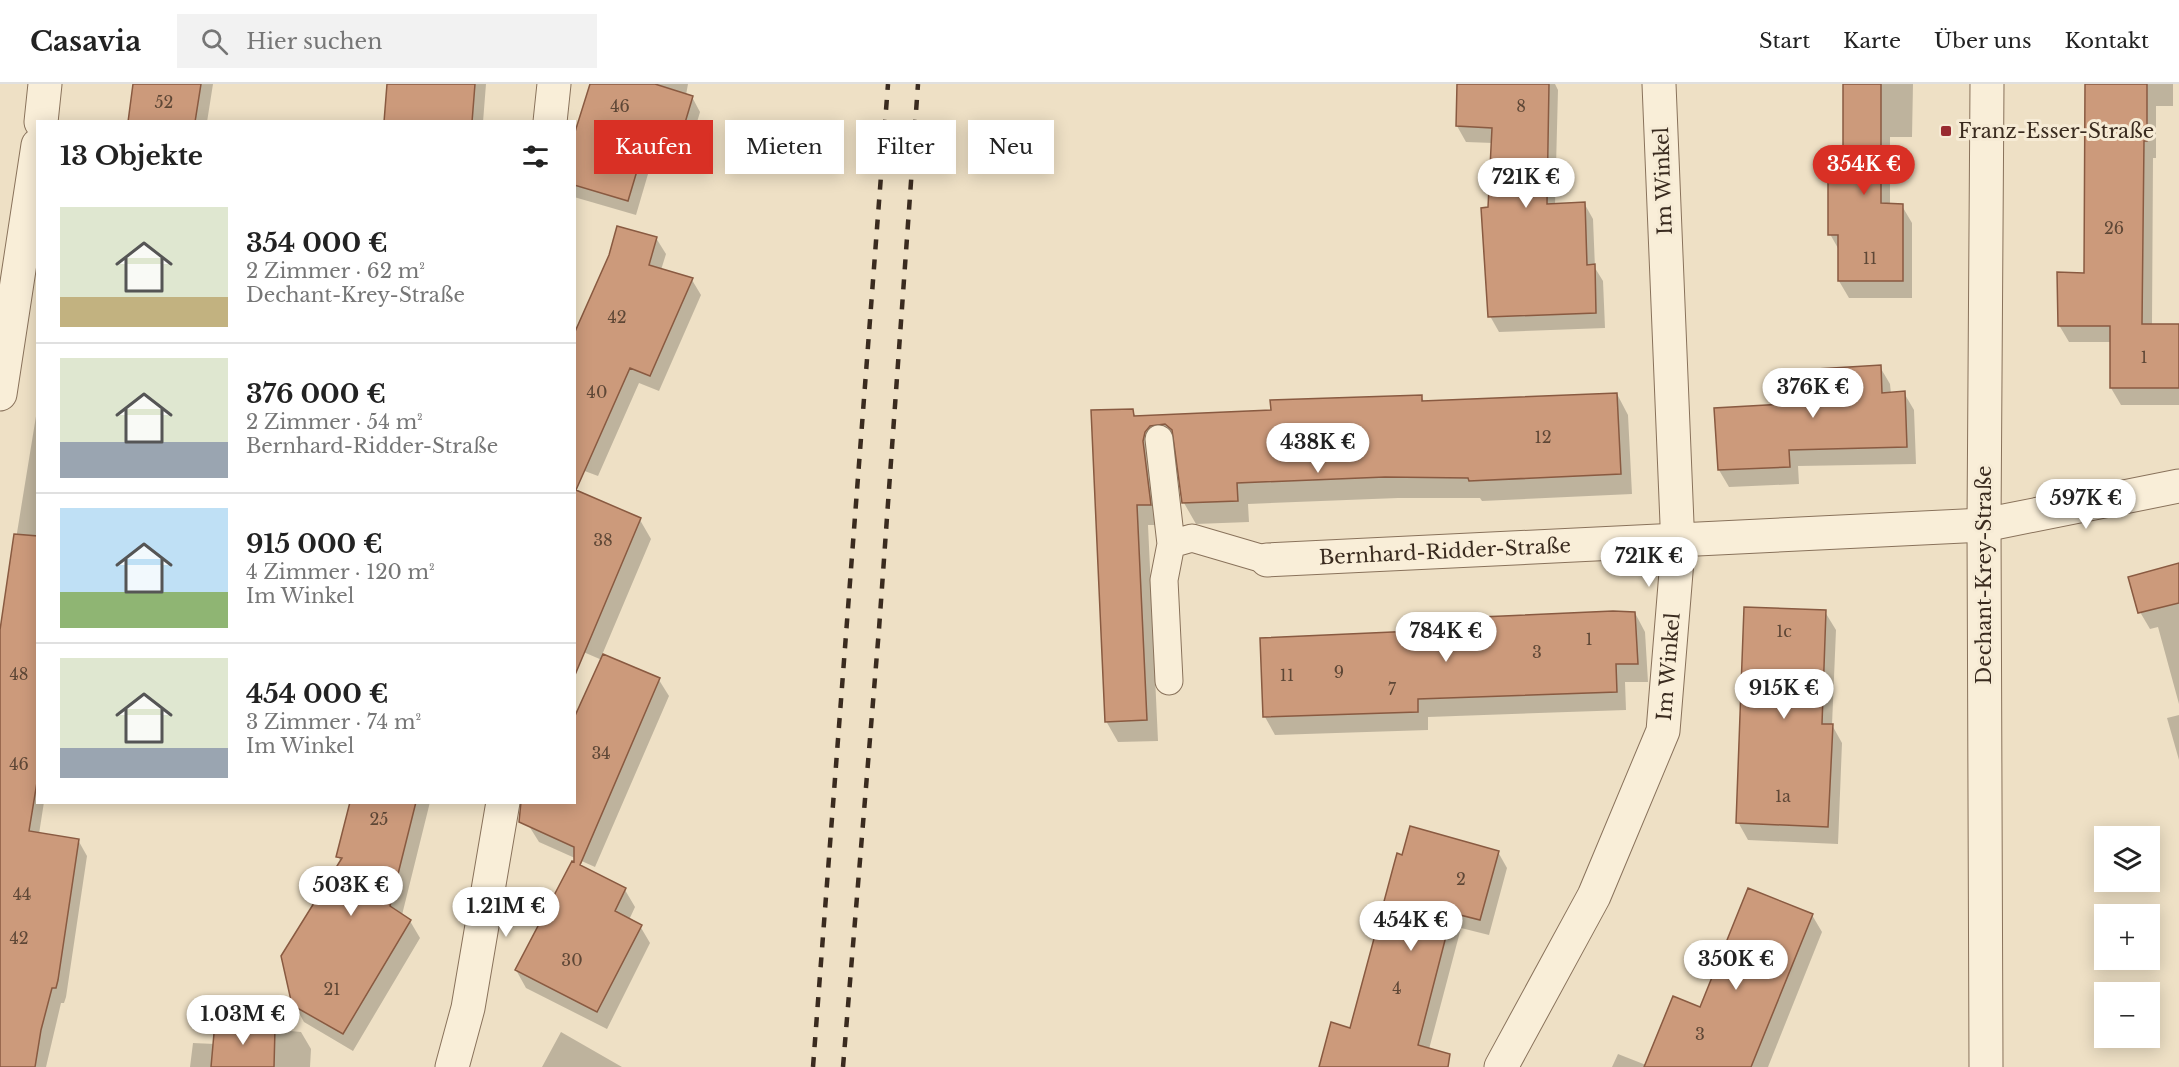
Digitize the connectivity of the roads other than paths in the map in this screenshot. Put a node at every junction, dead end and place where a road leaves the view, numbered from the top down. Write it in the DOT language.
graph roads {
  1 [pos="45,84"];
  2 [pos="554,84"];
  3 [pos="1659,84"];
  4 [pos="1987,84"];
  5 [pos="40,120"];
  6 [pos="550,120"];
  7 [pos="36,172"];
  8 [pos="33,213"];
  9 [pos="0,394"];
  10 [pos="1158,439"];
  11 [pos="2179,486"];
  12 [pos="1984,525"];
  13 [pos="1678,540"];
  14 [pos="1172,544"];
  15 [pos="1266,560"];
  16 [pos="1169,681"];
  17 [pos="503,804"];
  18 [pos="452,1067"];
  19 [pos="1501,1067"];
  20 [pos="1986,1067"];
  1 -- 5 [label="street"];
  2 -- 6 [label="street"];
  3 -- 13 [label="street, Im Winkel"];
  4 -- 12 [label="street, Dechant-Krey-Straße"];
  7 -- 8 [label="street"];
  8 -- 9 [label="street"];
  10 -- 14 [label="lane"];
  11 -- 12 [label="street"];
  12 -- 13 [label="street, Bernhard-Ridder-Straße"];
  12 -- 20 [label="street, Dechant-Krey-Straße"];
  13 -- 15 [label="street, Bernhard-Ridder-Straße"];
  13 -- 19 [label="street, Im Winkel"];
  14 -- 15 [label="lane"];
  14 -- 16 [label="lane"];
  17 -- 18 [label="street"];
}
